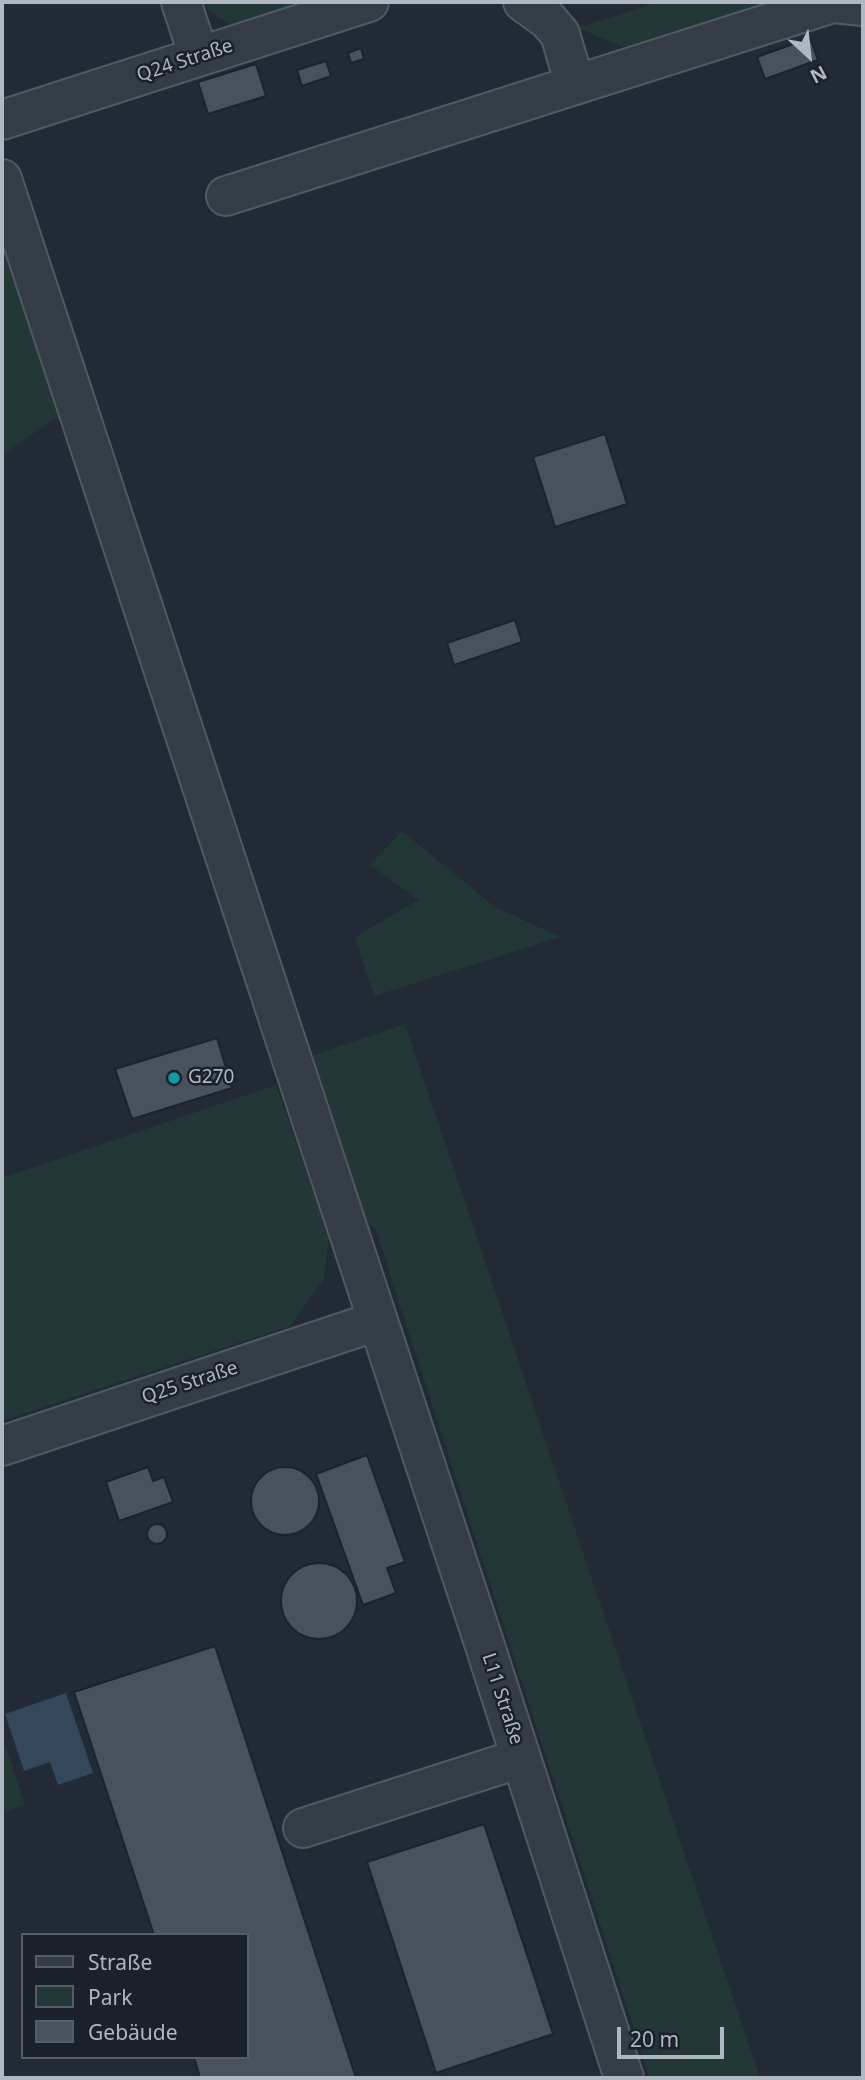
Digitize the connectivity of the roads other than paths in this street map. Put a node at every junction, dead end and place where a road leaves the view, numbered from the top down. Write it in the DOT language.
graph roads {
  1 [pos="181,2"];
  2 [pos="369,2"];
  3 [pos="523,2"];
  4 [pos="863,6"];
  5 [pos="199,56"];
  6 [pos="575,85"];
  7 [pos="2,120"];
  8 [pos="2,179"];
  9 [pos="226,196"];
  10 [pos="377,1321"];
  11 [pos="2,1446"];
  12 [pos="521,1758"];
  13 [pos="303,1828"];
  14 [pos="624,2078"];
  1 -- 5 [label="street"];
  2 -- 5 [label="street, Q24 Straße"];
  3 -- 6 [label="street"];
  4 -- 6 [label="street"];
  5 -- 7 [label="street, Q24 Straße"];
  6 -- 9 [label="street"];
  8 -- 10 [label="street, L11 Straße"];
  10 -- 11 [label="street, Q25 Straße"];
  10 -- 12 [label="street, L11 Straße"];
  12 -- 13 [label="street"];
  12 -- 14 [label="street, L11 Straße"];
}
